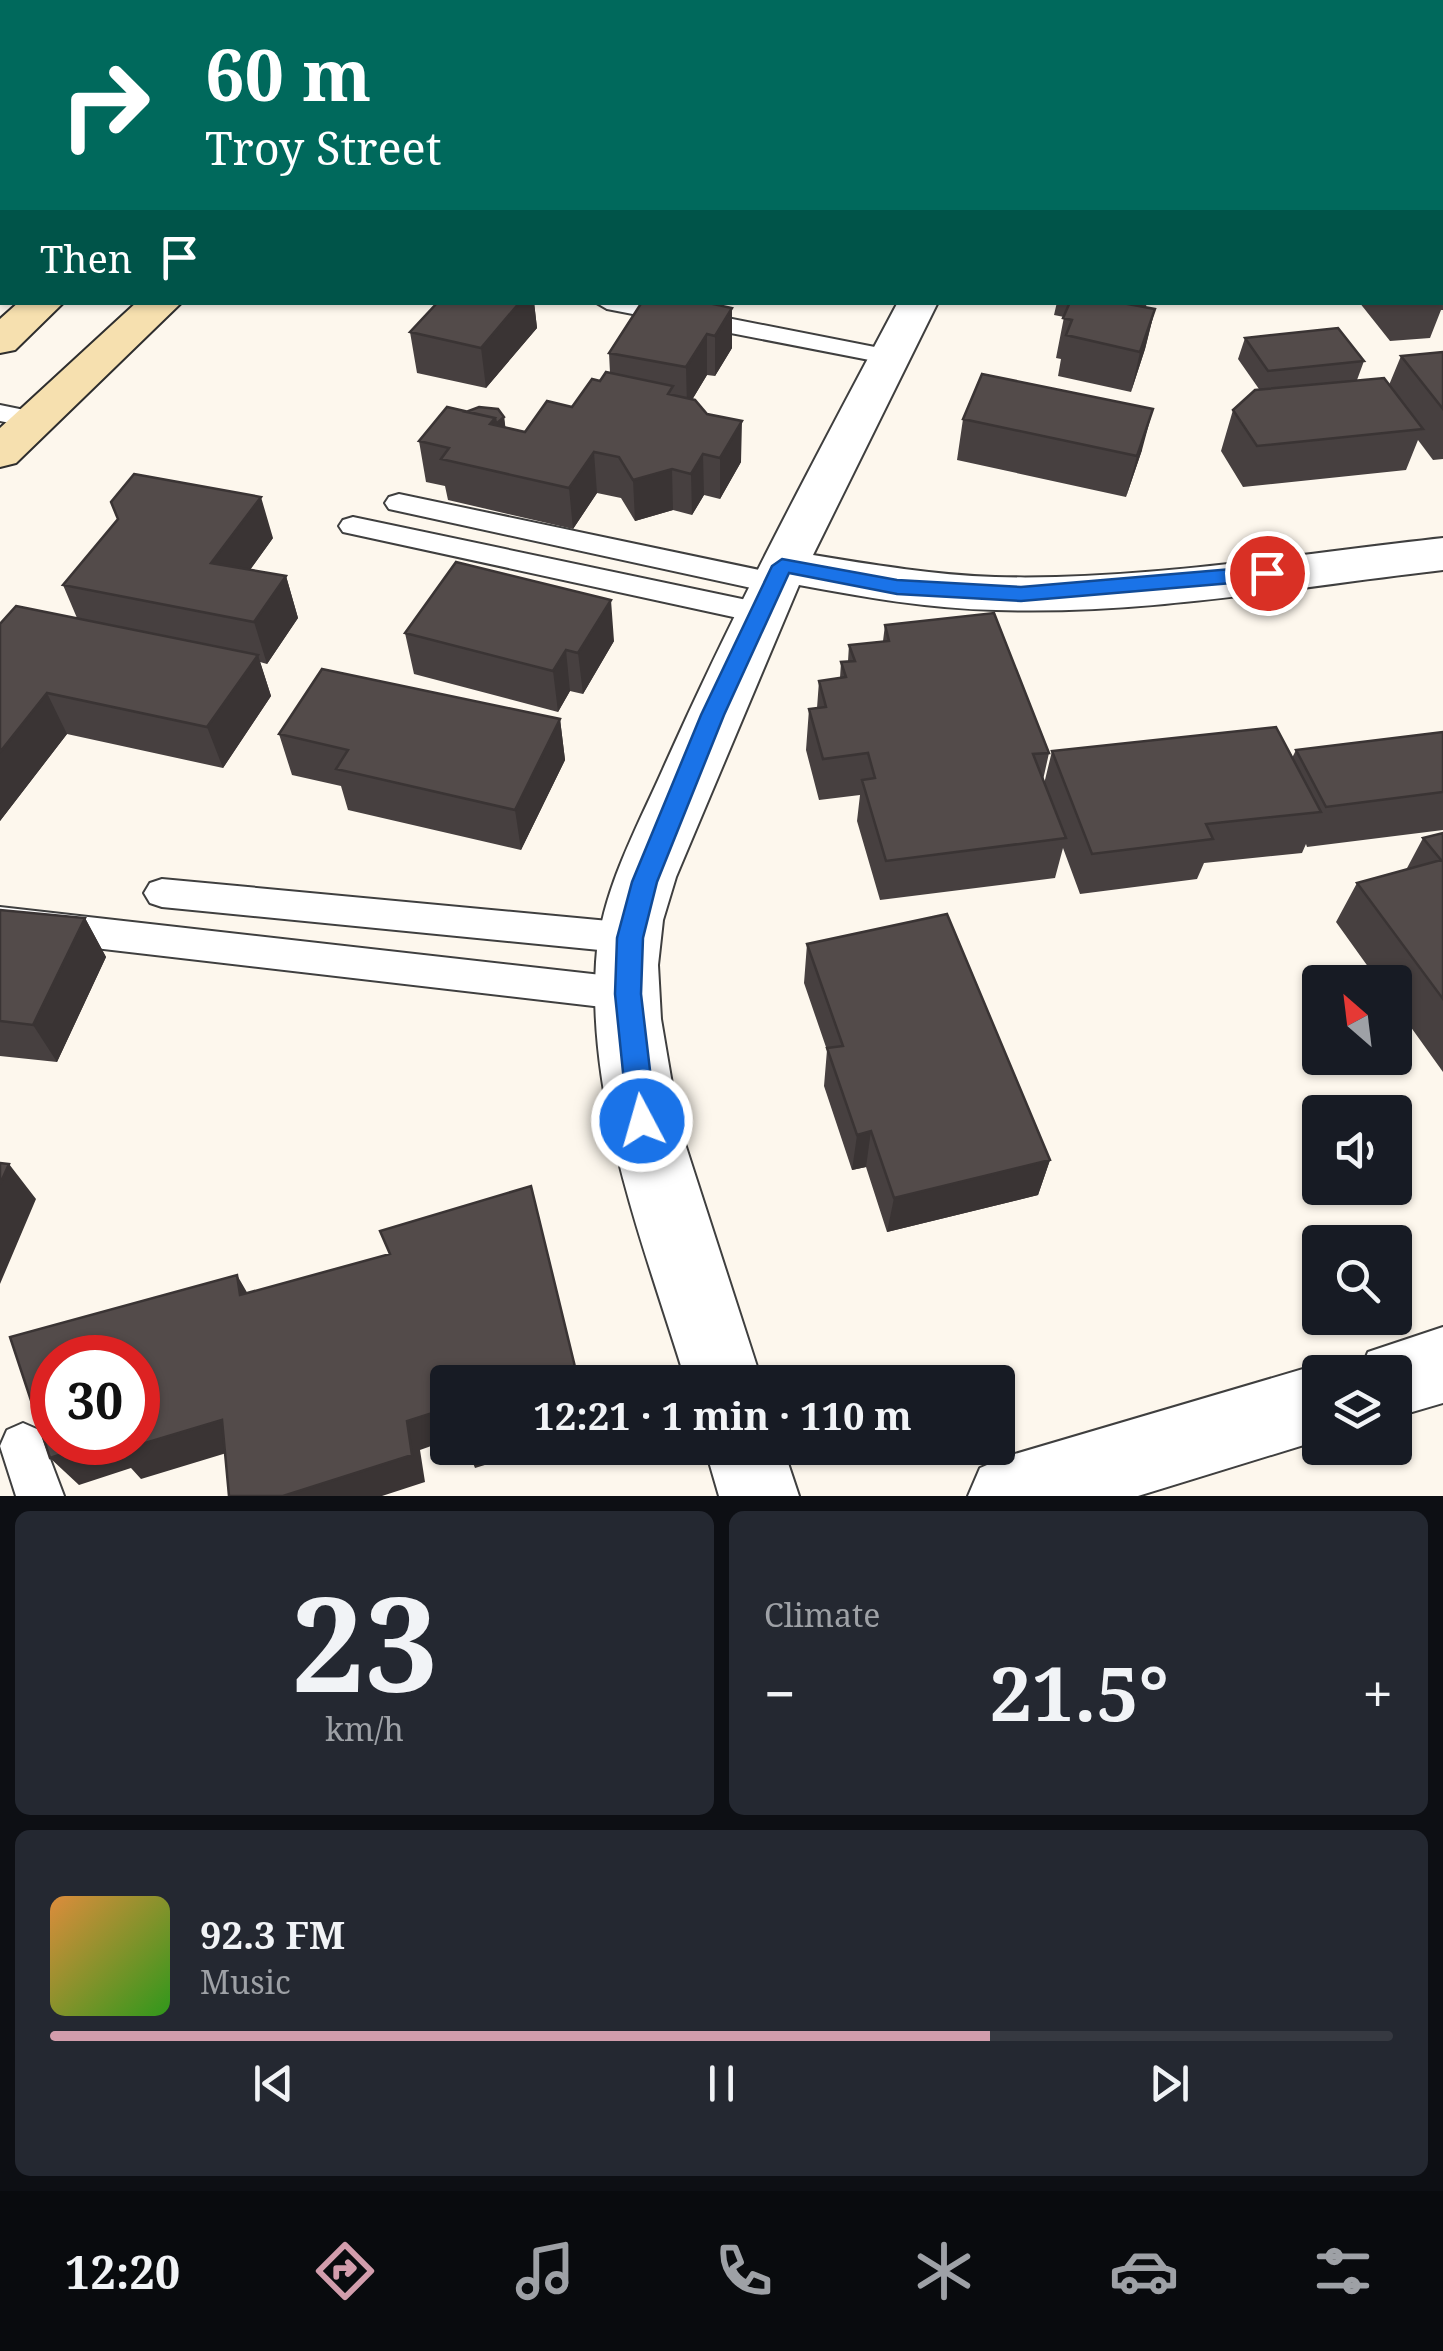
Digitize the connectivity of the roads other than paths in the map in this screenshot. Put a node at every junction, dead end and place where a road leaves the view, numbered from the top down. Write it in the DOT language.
graph roads {
  1 [pos="158,305"];
  2 [pos="622,305"];
  3 [pos="916,305"];
  4 [pos="890,357"];
  5 [pos="18,416"];
  6 [pos="0,453"];
  7 [pos="398,503"];
  8 [pos="354,526"];
  9 [pos="1443,554"];
  10 [pos="773,587"];
  11 [pos="162,893"];
  12 [pos="0,922"];
  13 [pos="630,938"];
  14 [pos="628,994"];
  15 [pos="1443,1364"];
  16 [pos="719,1365"];
  17 [pos="1412,1374"];
  18 [pos="1302,1407"];
  19 [pos="22,1446"];
  20 [pos="749,1465"];
  21 [pos="40,1496"];
  22 [pos="759,1496"];
  23 [pos="1008,1496"];
  1 -- 5 [label="main road"];
  2 -- 4 [label="lane"];
  3 -- 4 [label="street"];
  4 -- 10 [label="street"];
  5 -- 6 [label="main road"];
  7 -- 10 [label="lane"];
  8 -- 10 [label="lane"];
  9 -- 10 [label="street"];
  10 -- 13 [label="street"];
  11 -- 13 [label="lane"];
  12 -- 14 [label="lane"];
  13 -- 14 [label="street"];
  14 -- 16 [label="street"];
  15 -- 17 [label="street"];
  18 -- 23 [label="street"];
  19 -- 21 [label="lane"];
  20 -- 22 [label="street"];
}
